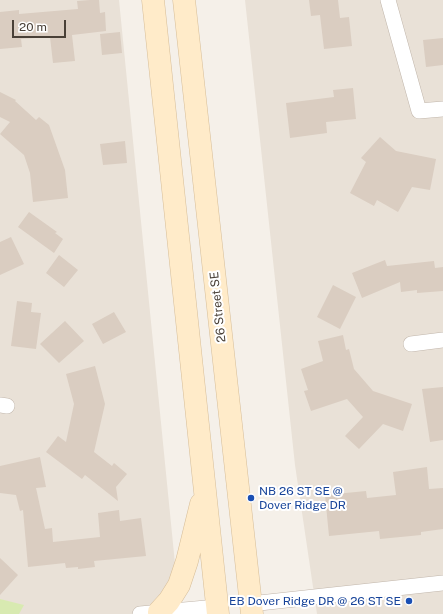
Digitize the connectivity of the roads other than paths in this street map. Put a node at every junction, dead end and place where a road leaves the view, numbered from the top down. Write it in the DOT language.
graph roads {
  1 [pos="153,0"];
  2 [pos="184,0"];
  3 [pos="388,0"];
  4 [pos="443,109"];
  5 [pos="443,340"];
  6 [pos="411,344"];
  7 [pos="205,490"];
  8 [pos="443,583"];
  9 [pos="251,609"];
  10 [pos="218,611"];
  11 [pos="150,613"];
  1 -- 7 [label="street"];
  2 -- 9 [label="street, 26 Street SE"];
  3 -- 4 [label="street"];
  5 -- 6 [label="street"];
  7 -- 10 [label="street"];
  7 -- 11 [label="street"];
  8 -- 9 [label="street"];
  9 -- 10 [label="street"];
  10 -- 11 [label="street"];
}
